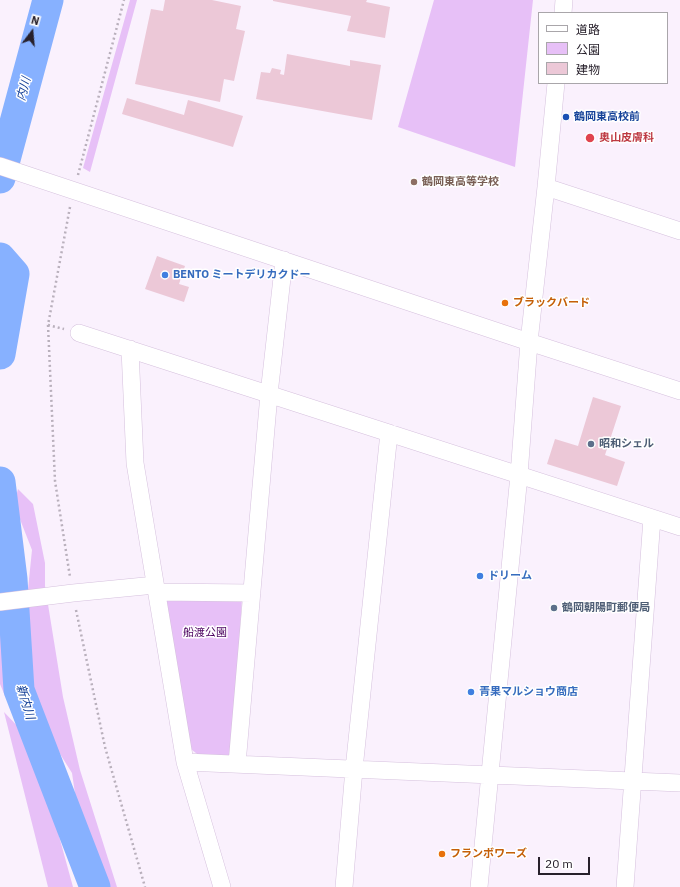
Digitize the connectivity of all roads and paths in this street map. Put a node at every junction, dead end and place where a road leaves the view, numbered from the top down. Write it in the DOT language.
graph roads {
  1 [pos="124,0"];
  2 [pos="564,0"];
  3 [pos="563,12"];
  4 [pos="556,84"];
  5 [pos="0,166"];
  6 [pos="546,187"];
  7 [pos="67,188"];
  8 [pos="680,231"];
  9 [pos="284,260"];
  10 [pos="79,333"];
  11 [pos="529,342"];
  12 [pos="130,349"];
  13 [pos="680,391"];
  14 [pos="269,394"];
  15 [pos="389,433"];
  16 [pos="519,475"];
  17 [pos="652,518"];
  18 [pos="680,527"];
  19 [pos="156,588"];
  20 [pos="70,593"];
  21 [pos="252,593"];
  22 [pos="0,602"];
  23 [pos="185,762"];
  24 [pos="237,764"];
  25 [pos="354,769"];
  26 [pos="490,775"];
  27 [pos="632,781"];
  28 [pos="680,783"];
  29 [pos="146,887"];
  30 [pos="222,887"];
  31 [pos="344,887"];
  32 [pos="479,887"];
  33 [pos="625,887"];
  1 -- 7 [label="path"];
  2 -- 3 [label="street"];
  4 -- 6 [label="street"];
  5 -- 7 [label="street"];
  6 -- 8 [label="street"];
  6 -- 11 [label="street"];
  7 -- 9 [label="street"];
  7 -- 20 [label="path"];
  9 -- 11 [label="street"];
  9 -- 14 [label="street"];
  10 -- 12 [label="street"];
  11 -- 13 [label="street"];
  11 -- 16 [label="street"];
  12 -- 14 [label="street"];
  12 -- 19 [label="street"];
  14 -- 15 [label="street"];
  14 -- 21 [label="street"];
  15 -- 16 [label="street"];
  15 -- 25 [label="street"];
  16 -- 17 [label="street"];
  16 -- 26 [label="street"];
  17 -- 18 [label="street"];
  17 -- 27 [label="street"];
  19 -- 20 [label="street"];
  19 -- 21 [label="street"];
  19 -- 23 [label="street"];
  20 -- 22 [label="street"];
  20 -- 29 [label="path"];
  21 -- 24 [label="street"];
  23 -- 24 [label="street"];
  23 -- 30 [label="street"];
  24 -- 25 [label="street"];
  25 -- 26 [label="street"];
  25 -- 31 [label="street"];
  26 -- 27 [label="street"];
  26 -- 32 [label="street"];
  27 -- 28 [label="street"];
  27 -- 33 [label="street"];
}
